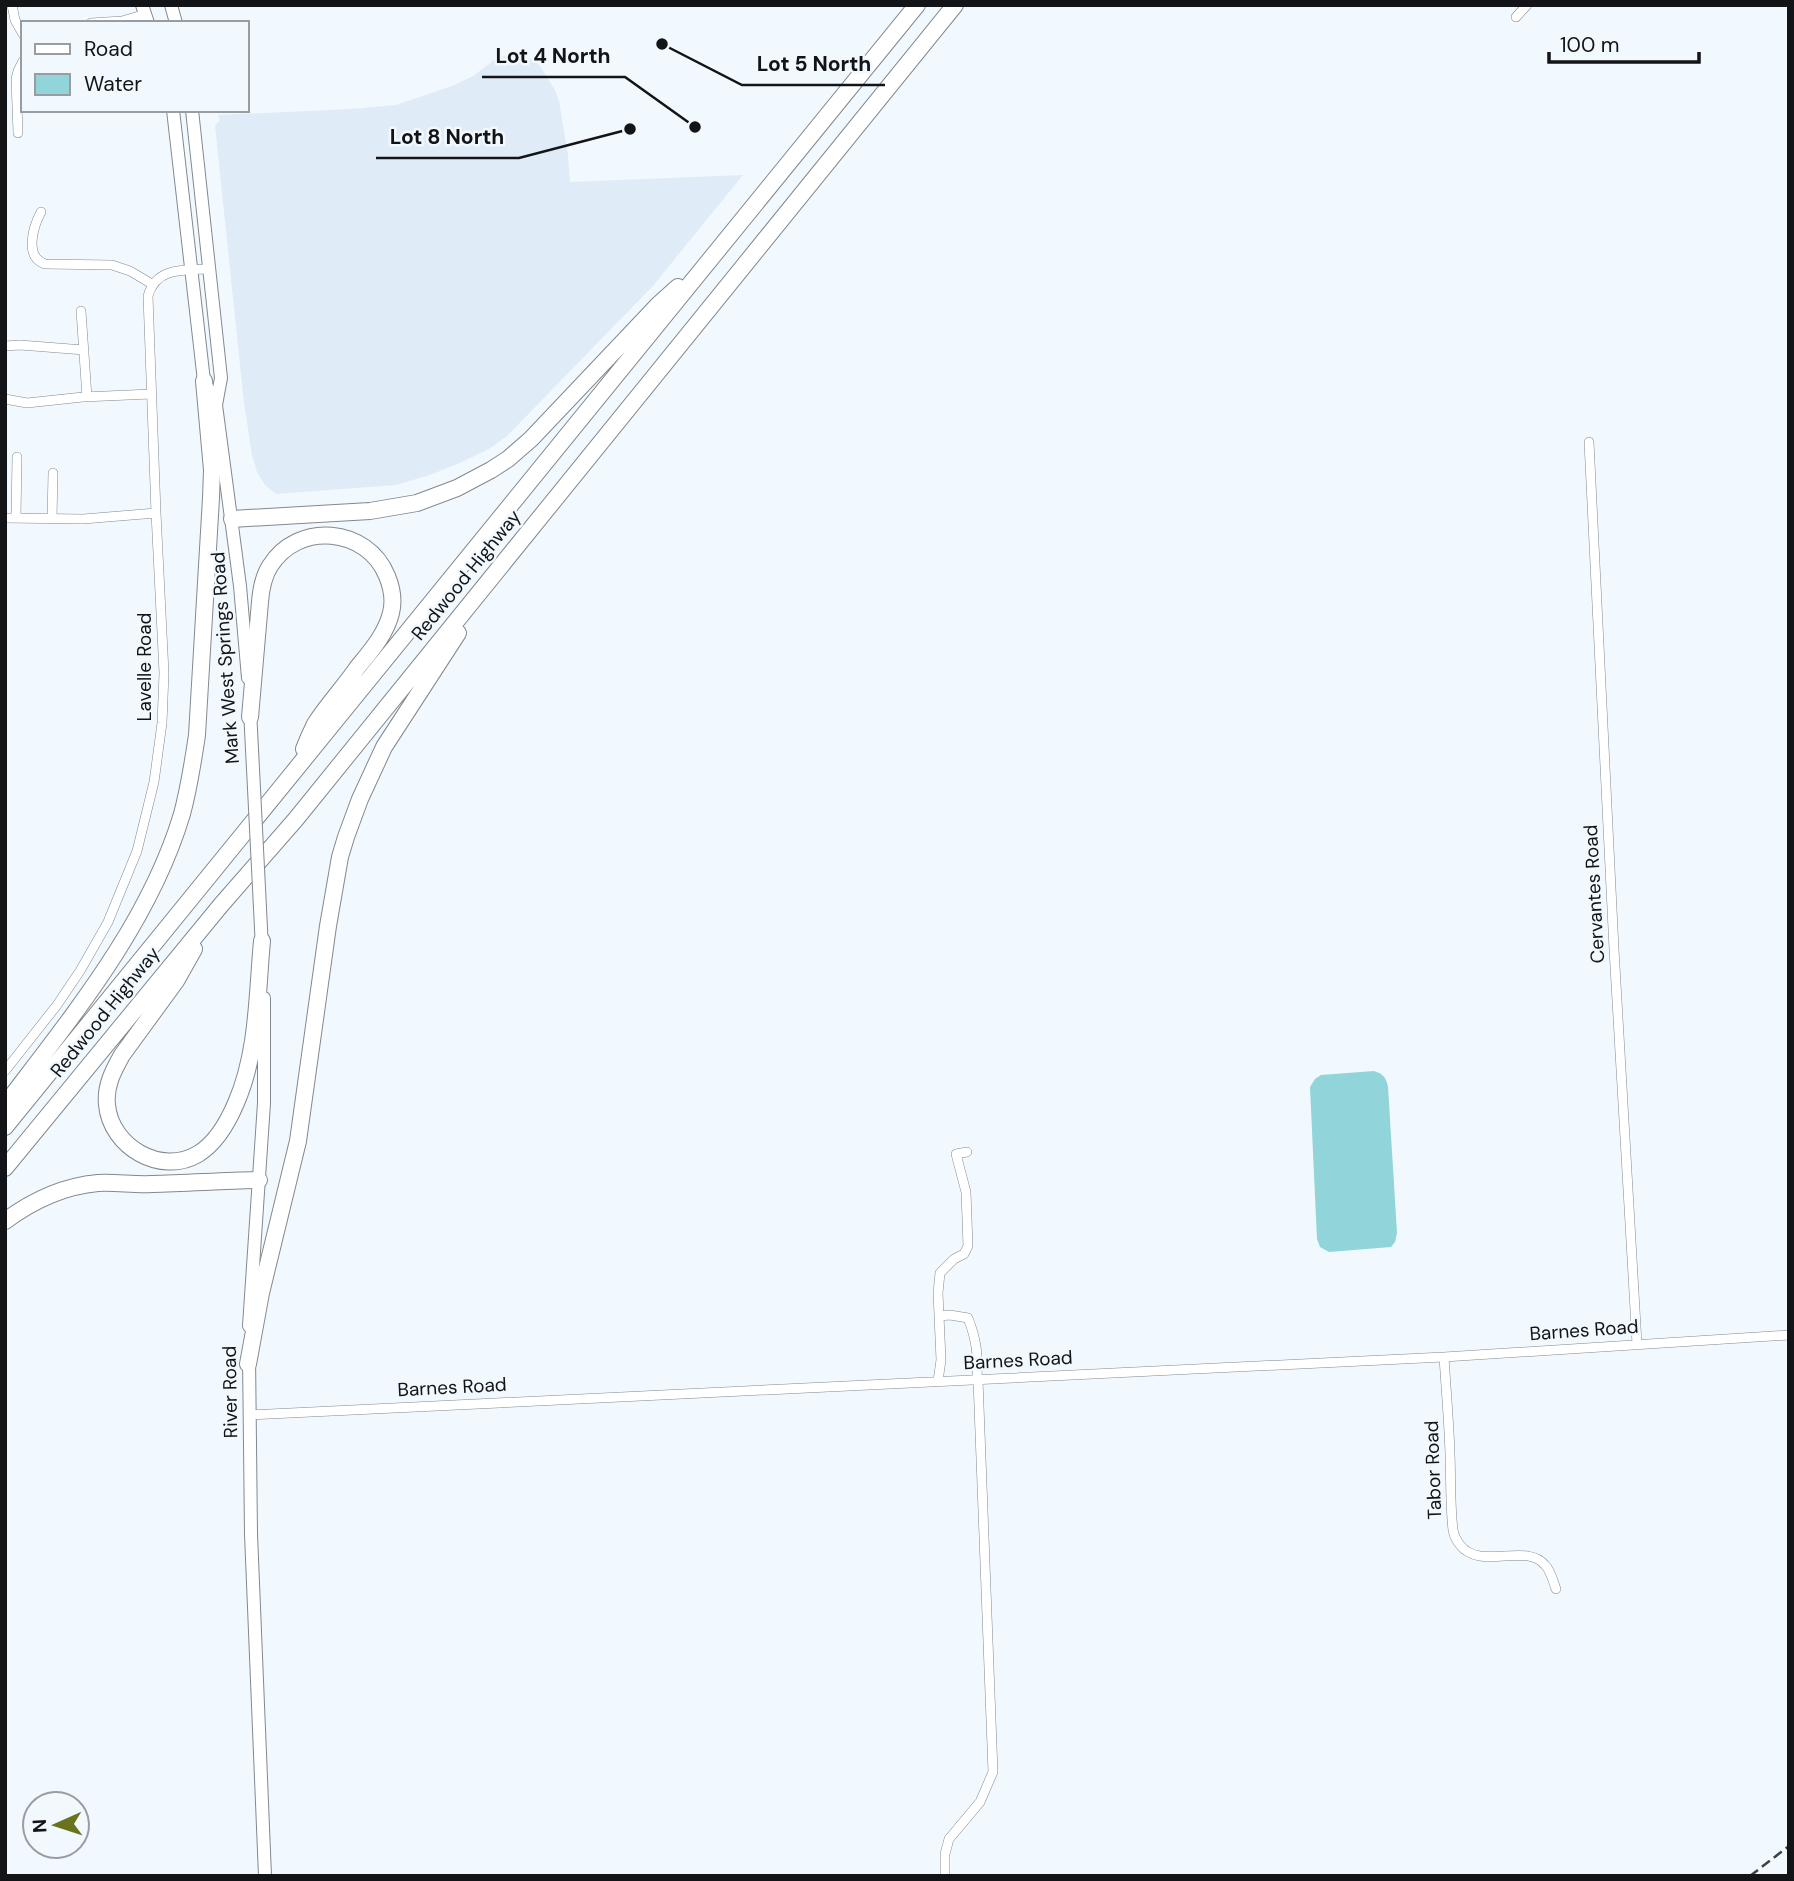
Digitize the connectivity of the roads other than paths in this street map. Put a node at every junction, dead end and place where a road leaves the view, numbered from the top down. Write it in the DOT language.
graph roads {
  1 [pos="12,5"];
  2 [pos="916,5"];
  3 [pos="955,5"];
  4 [pos="1527,5"];
  5 [pos="145,14"];
  6 [pos="1516,18"];
  7 [pos="125,21"];
  8 [pos="21,30"];
  9 [pos="21,65"];
  10 [pos="173,112"];
  11 [pos="192,112"];
  12 [pos="18,133"];
  13 [pos="41,212"];
  14 [pos="721,247"];
  15 [pos="209,269"];
  16 [pos="191,270"];
  17 [pos="152,284"];
  18 [pos="81,311"];
  19 [pos="5,346"];
  20 [pos="84,350"];
  21 [pos="204,381"];
  22 [pos="151,394"];
  23 [pos="87,397"];
  24 [pos="5,399"];
  25 [pos="216,405"];
  26 [pos="1589,442"];
  27 [pos="17,457"];
  28 [pos="53,473"];
  29 [pos="156,513"];
  30 [pos="5,518"];
  31 [pos="16,518"];
  32 [pos="52,519"];
  33 [pos="232,519"];
  34 [pos="510,553"];
  35 [pos="250,717"];
  36 [pos="290,775"];
  37 [pos="221,905"];
  38 [pos="260,908"];
  39 [pos="262,941"];
  40 [pos="5,1071"];
  41 [pos="5,1105"];
  42 [pos="5,1128"];
  43 [pos="967,1152"];
  44 [pos="5,1168"];
  45 [pos="259,1180"];
  46 [pos="5,1222"];
  47 [pos="939,1316"];
  48 [pos="1789,1335"];
  49 [pos="1637,1344"];
  50 [pos="1444,1357"];
  51 [pos="248,1364"];
  52 [pos="977,1380"];
  53 [pos="939,1381"];
  54 [pos="250,1415"];
  55 [pos="1556,1590"];
  56 [pos="265,1876"];
  57 [pos="945,1876"];
  1 -- 8 [label="street"];
  2 -- 14 [label="highway, Redwood Highway"];
  3 -- 34 [label="highway, Redwood Highway"];
  4 -- 6 [label="street"];
  5 -- 7 [label="street"];
  9 -- 12 [label="street"];
  10 -- 16 [label="main road, Mark West Springs Road"];
  11 -- 15 [label="main road, Mark West Springs Road"];
  13 -- 17 [label="street"];
  14 -- 33 [label="highway"];
  14 -- 36 [label="highway, Redwood Highway"];
  15 -- 16 [label="street"];
  15 -- 25 [label="main road, Mark West Springs Road"];
  16 -- 17 [label="street"];
  16 -- 21 [label="main road, Mark West Springs Road"];
  17 -- 22 [label="street, Lavelle Road"];
  18 -- 20 [label="street"];
  19 -- 20 [label="street"];
  20 -- 23 [label="street"];
  21 -- 25 [label="main road, Mark West Springs Road"];
  21 -- 41 [label="highway"];
  22 -- 23 [label="street"];
  22 -- 29 [label="street, Lavelle Road"];
  23 -- 24 [label="street"];
  25 -- 33 [label="main road, Mark West Springs Road"];
  26 -- 49 [label="street, Cervantes Road"];
  27 -- 31 [label="street"];
  28 -- 32 [label="street"];
  29 -- 32 [label="street"];
  29 -- 40 [label="street, Lavelle Road"];
  30 -- 31 [label="street"];
  31 -- 32 [label="street"];
  33 -- 35 [label="main road, Mark West Springs Road"];
  34 -- 37 [label="highway, Redwood Highway"];
  34 -- 51 [label="highway"];
  35 -- 36 [label="highway"];
  35 -- 38 [label="main road, Mark West Springs Road, bridge"];
  36 -- 42 [label="highway, Redwood Highway"];
  37 -- 39 [label="highway"];
  37 -- 44 [label="highway, Redwood Highway"];
  38 -- 39 [label="main road, River Road"];
  39 -- 45 [label="main road, River Road"];
  43 -- 47 [label="street"];
  45 -- 46 [label="highway"];
  45 -- 51 [label="main road, River Road"];
  47 -- 52 [label="street"];
  47 -- 53 [label="street"];
  48 -- 49 [label="street, Barnes Road"];
  49 -- 50 [label="street, Barnes Road"];
  50 -- 52 [label="street, Barnes Road"];
  50 -- 55 [label="street, Tabor Road"];
  51 -- 54 [label="main road, River Road"];
  52 -- 53 [label="street, Barnes Road"];
  52 -- 57 [label="street"];
  53 -- 54 [label="street, Barnes Road"];
  54 -- 56 [label="main road, River Road"];
}
